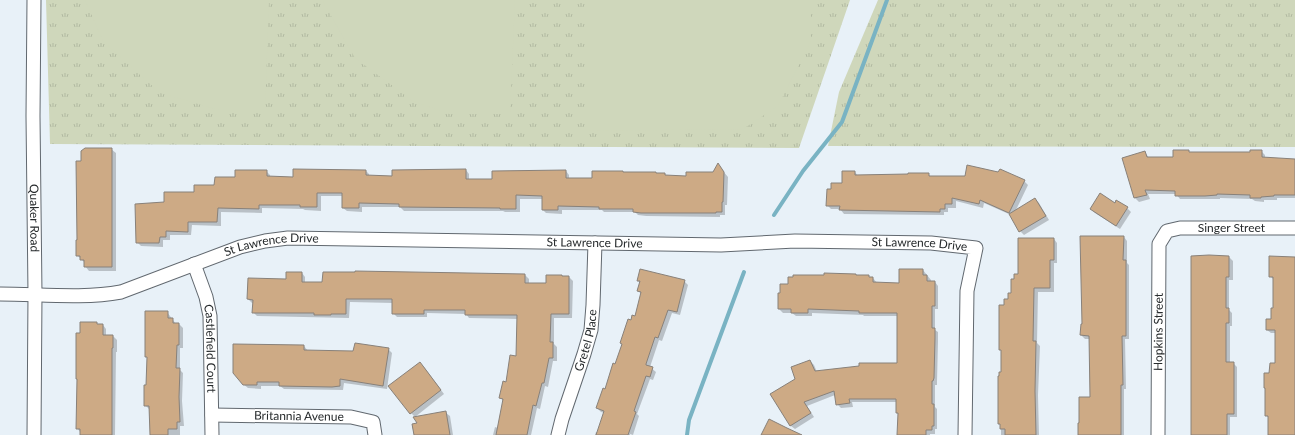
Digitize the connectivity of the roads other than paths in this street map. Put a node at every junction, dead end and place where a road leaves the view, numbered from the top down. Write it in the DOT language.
graph roads {
  1 [pos="34,0"];
  2 [pos="1295,228"];
  3 [pos="1167,231"];
  4 [pos="595,243"];
  5 [pos="194,264"];
  6 [pos="0,294"];
  7 [pos="35,294"];
  8 [pos="212,415"];
  9 [pos="34,435"];
  10 [pos="212,435"];
  11 [pos="375,435"];
  12 [pos="558,435"];
  13 [pos="965,435"];
  14 [pos="1158,435"];
  1 -- 7 [label="street, Quaker Road"];
  2 -- 3 [label="street, Singer Street"];
  3 -- 14 [label="street, Hopkins Street"];
  4 -- 5 [label="street, St Lawrence Drive"];
  4 -- 12 [label="street, Gretel Place"];
  4 -- 13 [label="street, St Lawrence Drive"];
  5 -- 7 [label="street, St Lawrence Drive"];
  5 -- 8 [label="street, Castlefield Court"];
  6 -- 7 [label="street, St Lawrence Drive"];
  7 -- 9 [label="street, Quaker Road"];
  8 -- 10 [label="street, Castlefield Court"];
  8 -- 11 [label="street, Britannia Avenue"];
}
